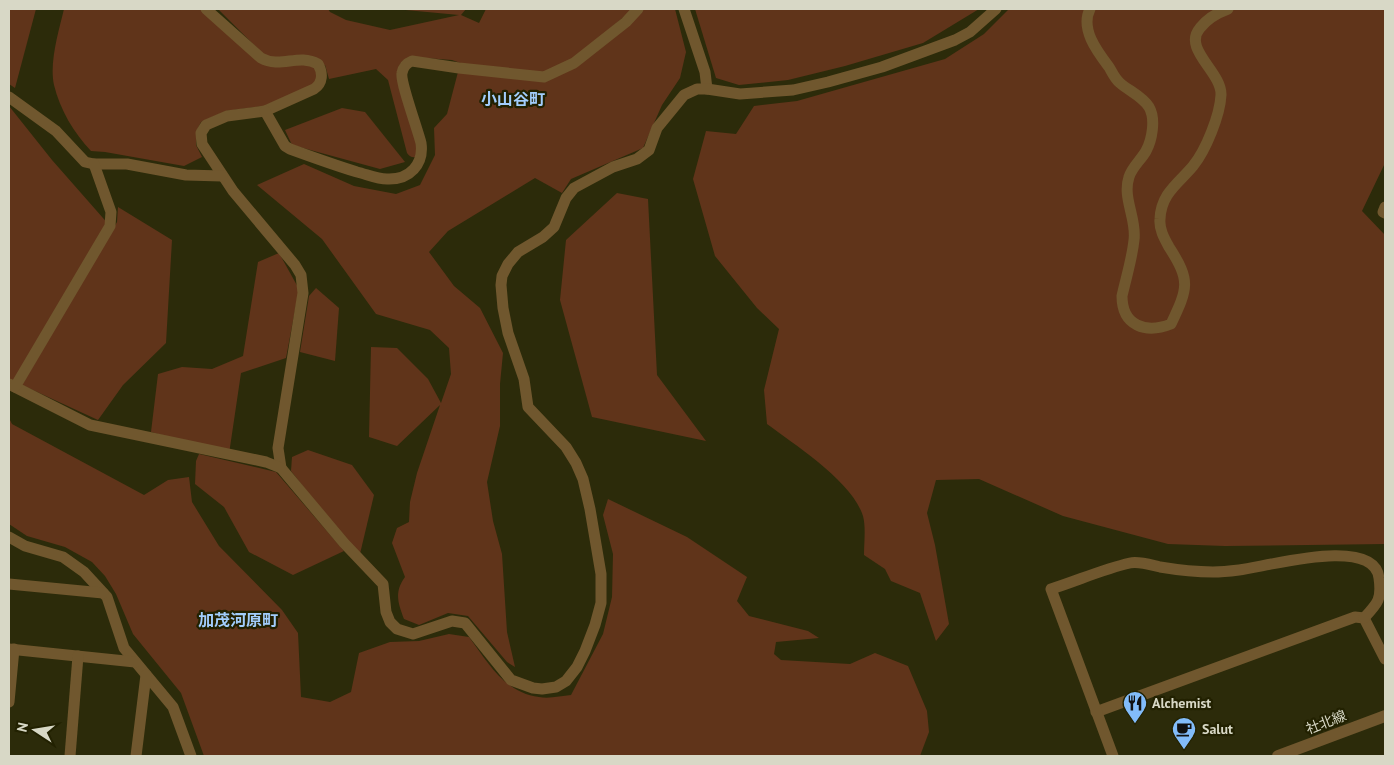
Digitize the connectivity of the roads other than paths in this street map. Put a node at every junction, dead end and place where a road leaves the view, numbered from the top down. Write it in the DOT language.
graph roads {
  1 [pos="206,9"];
  2 [pos="638,9"];
  3 [pos="684,9"];
  4 [pos="996,9"];
  5 [pos="1090,9"];
  6 [pos="1228,9"];
  7 [pos="707,89"];
  8 [pos="9,97"];
  9 [pos="265,111"];
  10 [pos="94,164"];
  11 [pos="222,176"];
  12 [pos="1385,207"];
  13 [pos="1385,214"];
  14 [pos="12,385"];
  15 [pos="281,468"];
  16 [pos="9,538"];
  17 [pos="9,584"];
  18 [pos="103,593"];
  19 [pos="1364,618"];
  20 [pos="11,649"];
  21 [pos="78,656"];
  22 [pos="1385,659"];
  23 [pos="135,662"];
  24 [pos="146,675"];
  25 [pos="9,702"];
  26 [pos="1096,712"];
  27 [pos="1385,716"];
  28 [pos="70,756"];
  29 [pos="136,756"];
  30 [pos="191,756"];
  31 [pos="1113,756"];
  32 [pos="1278,756"];
  1 -- 9 [label="street"];
  2 -- 9 [label="street"];
  3 -- 7 [label="street"];
  4 -- 7 [label="street"];
  5 -- 6 [label="street"];
  7 -- 15 [label="street"];
  8 -- 10 [label="street"];
  9 -- 11 [label="street"];
  10 -- 11 [label="street"];
  10 -- 14 [label="street"];
  11 -- 15 [label="street"];
  12 -- 13 [label="street"];
  14 -- 15 [label="street"];
  16 -- 18 [label="street"];
  17 -- 18 [label="street"];
  18 -- 23 [label="street"];
  19 -- 22 [label="street"];
  19 -- 26 [label="street"];
  19 -- 26 [label="street"];
  20 -- 21 [label="street"];
  20 -- 25 [label="street"];
  21 -- 23 [label="street"];
  21 -- 28 [label="street"];
  23 -- 24 [label="street"];
  24 -- 29 [label="street"];
  24 -- 30 [label="street"];
  26 -- 31 [label="street"];
  27 -- 32 [label="street, 社北線"];
}
